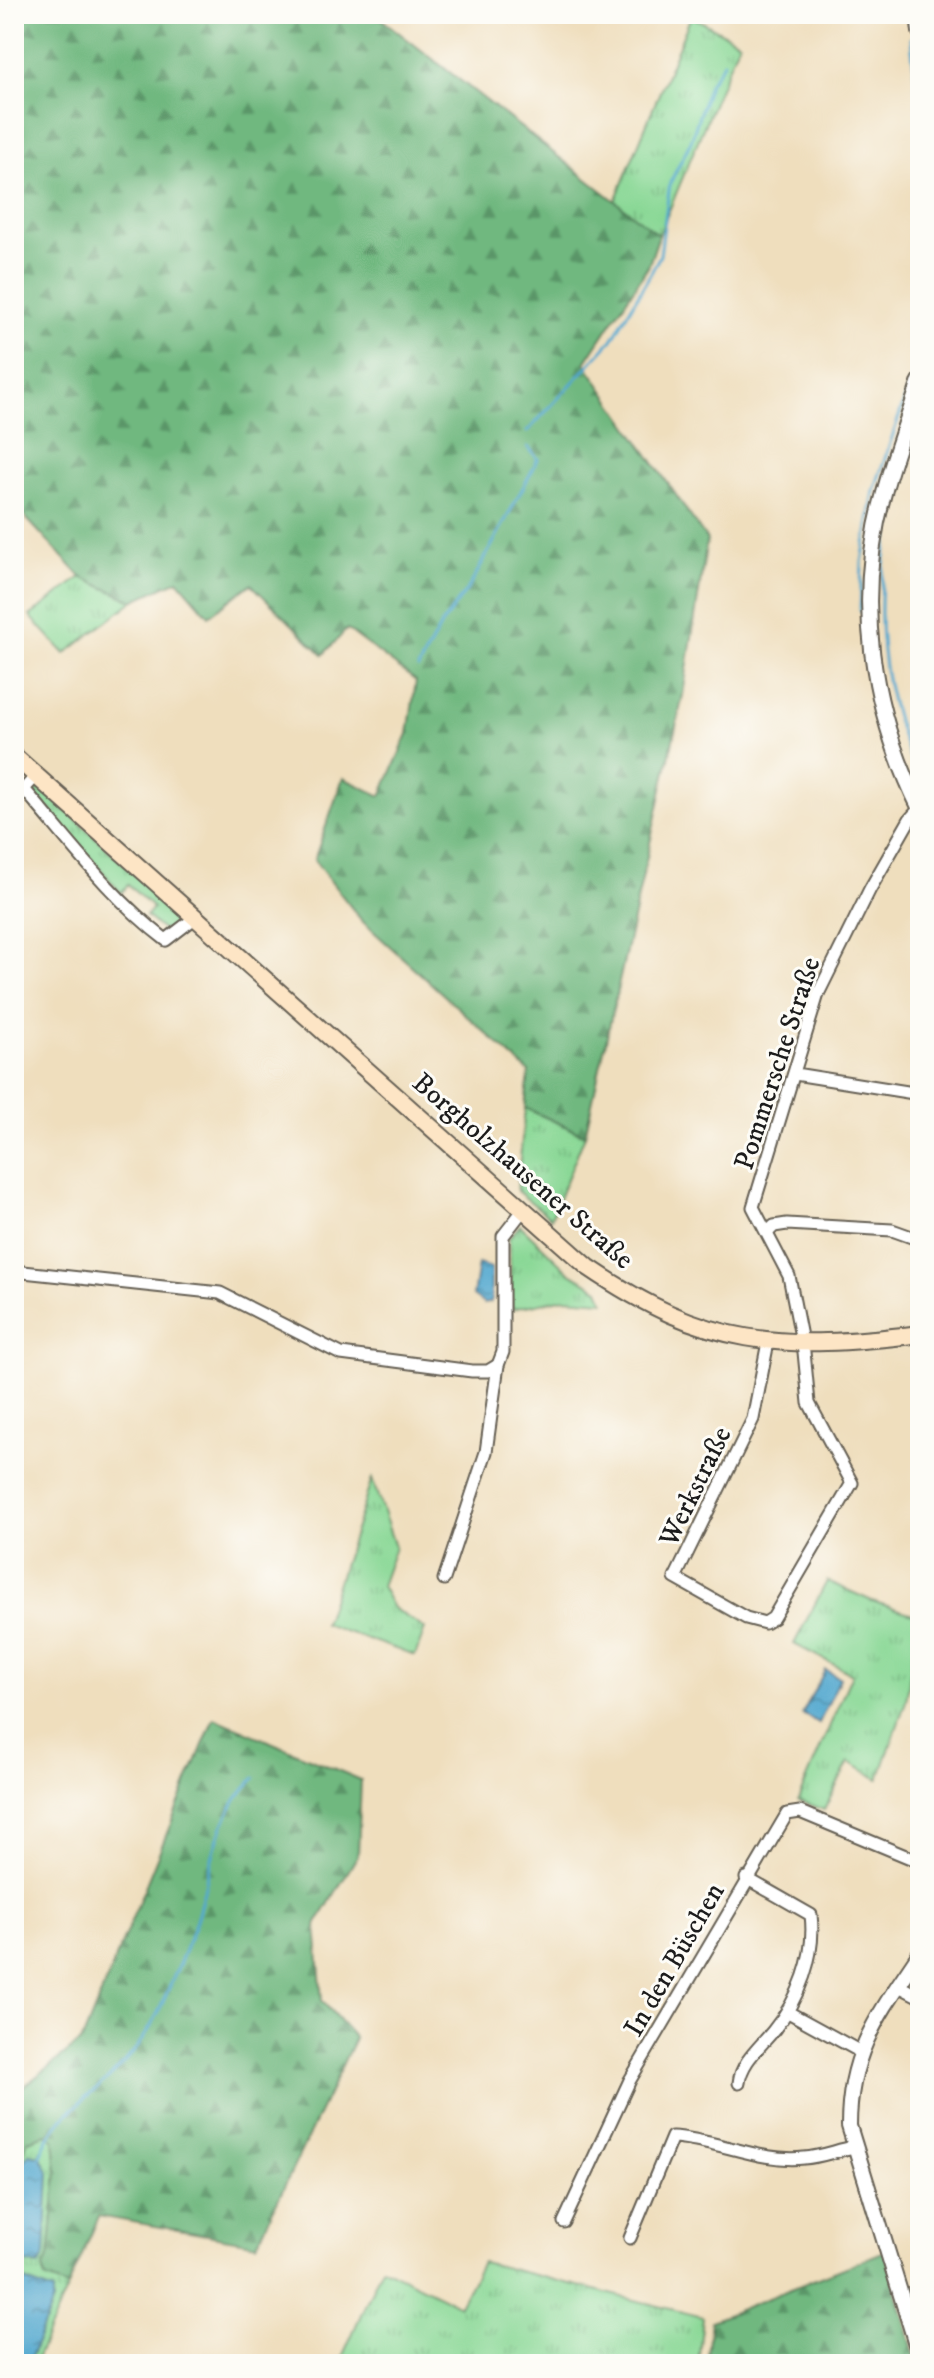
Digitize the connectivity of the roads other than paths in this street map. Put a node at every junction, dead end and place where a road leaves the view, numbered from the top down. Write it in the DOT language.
graph roads {
  1 [pos="918,14"];
  2 [pos="920,32"];
  3 [pos="920,381"];
  4 [pos="14,756"];
  5 [pos="36,776"];
  6 [pos="920,808"];
  7 [pos="196,917"];
  8 [pos="795,1074"];
  9 [pos="920,1094"];
  10 [pos="524,1209"];
  11 [pos="769,1231"];
  12 [pos="920,1240"];
  13 [pos="14,1271"];
  14 [pos="920,1334"];
  15 [pos="768,1342"];
  16 [pos="803,1345"];
  17 [pos="498,1365"];
  18 [pos="852,1483"];
  19 [pos="444,1579"];
  20 [pos="920,1862"];
  21 [pos="746,1878"];
  22 [pos="920,1953"];
  23 [pos="897,1985"];
  24 [pos="920,1997"];
  25 [pos="788,2012"];
  26 [pos="859,2051"];
  27 [pos="739,2083"];
  28 [pos="854,2147"];
  29 [pos="564,2222"];
  30 [pos="630,2238"];
  31 [pos="917,2338"];
  32 [pos="920,2357"];
  1 -- 2 [label="street"];
  3 -- 6 [label="street"];
  4 -- 5 [label="main road, Borgholzhausener Straße"];
  5 -- 7 [label="main road, Borgholzhausener Straße"];
  5 -- 7 [label="street"];
  6 -- 8 [label="street, Pommersche Straße"];
  7 -- 10 [label="main road, Borgholzhausener Straße"];
  8 -- 9 [label="street"];
  8 -- 11 [label="street, Pommersche Straße"];
  10 -- 15 [label="main road, Borgholzhausener Straße"];
  10 -- 17 [label="street"];
  11 -- 12 [label="street"];
  11 -- 16 [label="street, Pommersche Straße"];
  13 -- 17 [label="street"];
  14 -- 16 [label="main road, Borgholzhausener Straße"];
  15 -- 16 [label="main road, Borgholzhausener Straße"];
  15 -- 18 [label="street, Werkstraße"];
  16 -- 18 [label="street, Pommersche Straße"];
  17 -- 19 [label="street"];
  20 -- 21 [label="street"];
  21 -- 25 [label="street, In den Büschen"];
  21 -- 29 [label="street, In den Büschen"];
  22 -- 23 [label="street"];
  23 -- 24 [label="street"];
  23 -- 26 [label="street"];
  25 -- 26 [label="street"];
  25 -- 27 [label="street, In den Büschen"];
  26 -- 28 [label="street"];
  28 -- 30 [label="street"];
  28 -- 31 [label="street"];
  31 -- 32 [label="street"];
}
